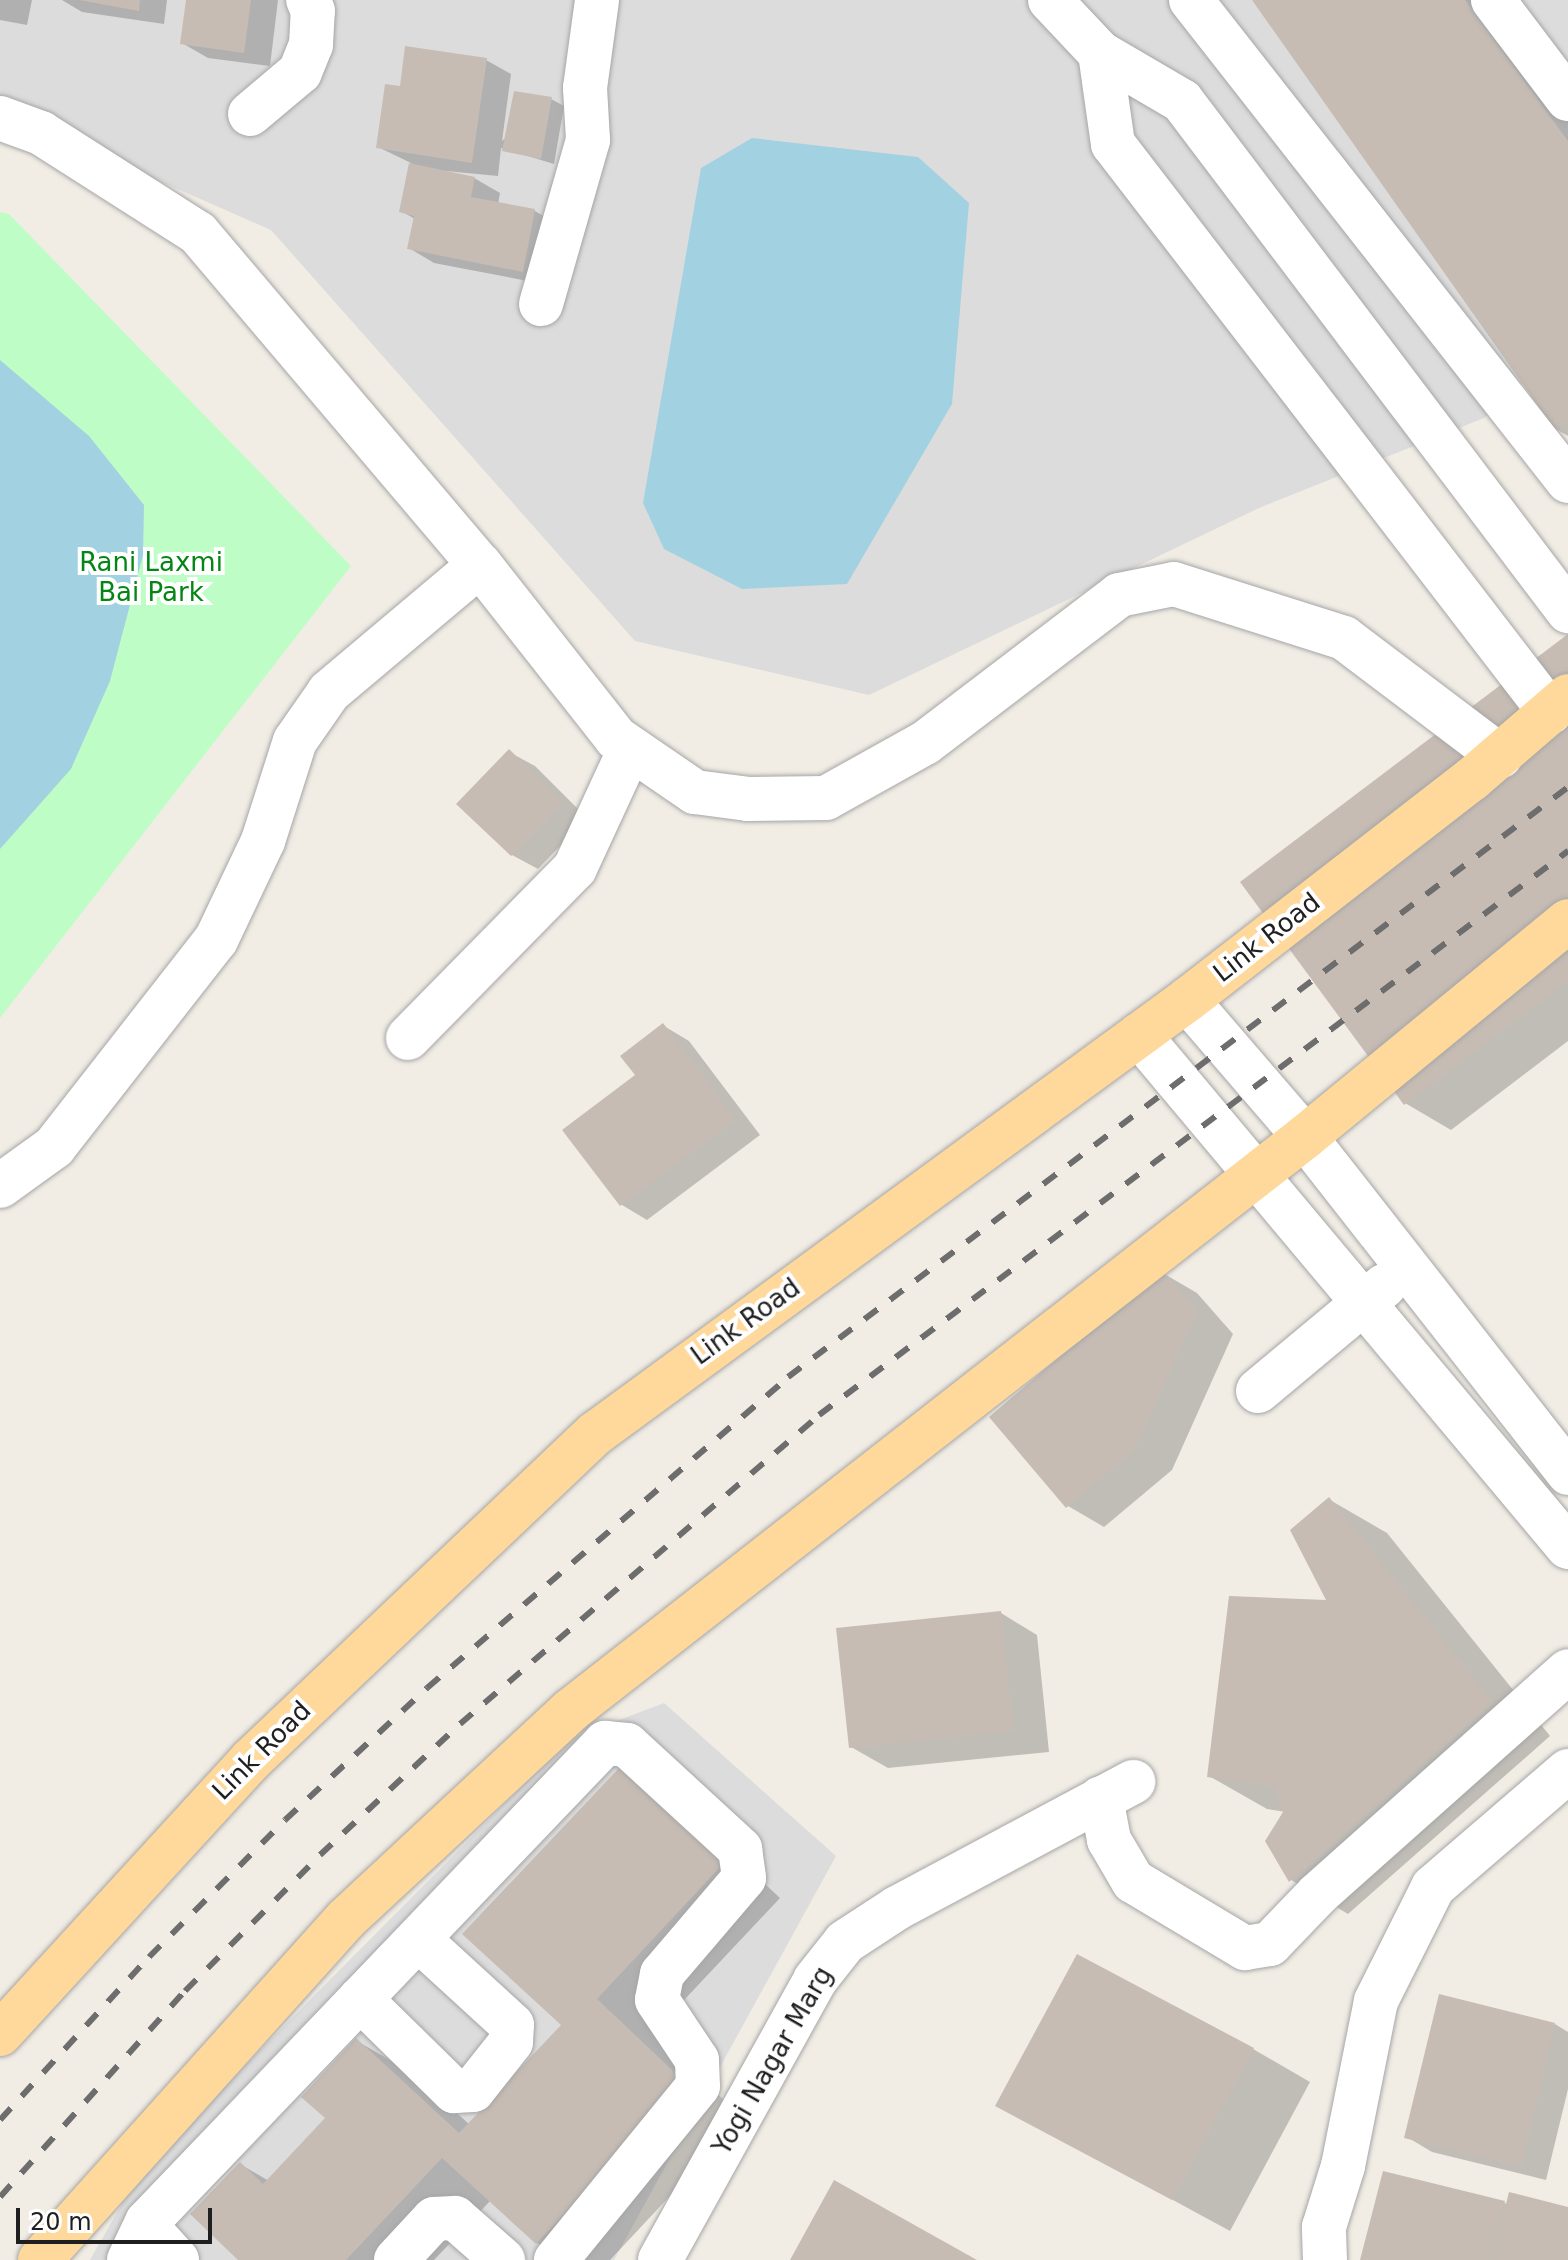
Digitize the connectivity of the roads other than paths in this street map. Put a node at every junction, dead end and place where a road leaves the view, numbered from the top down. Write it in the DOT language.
graph roads {
  1 [pos="308,0"];
  2 [pos="597,0"];
  3 [pos="1050,0"];
  4 [pos="1191,0"];
  5 [pos="1493,0"];
  6 [pos="1100,53"];
  7 [pos="1568,99"];
  8 [pos="250,114"];
  9 [pos="0,118"];
  10 [pos="541,304"];
  11 [pos="1563,464"];
  12 [pos="480,565"];
  13 [pos="1568,611"];
  14 [pos="1559,704"];
  15 [pos="630,749"];
  16 [pos="1500,756"];
  17 [pos="1568,921"];
  18 [pos="1187,1000"];
  19 [pos="1139,1035"];
  20 [pos="408,1038"];
  21 [pos="1305,1137"];
  22 [pos="1257,1175"];
  23 [pos="0,1186"];
  24 [pos="1407,1266"];
  25 [pos="1364,1303"];
  26 [pos="1258,1391"];
  27 [pos="1568,1473"];
  28 [pos="1568,1547"];
  29 [pos="1568,1671"];
  30 [pos="1568,1771"];
  31 [pos="418,1939"];
  32 [pos="360,1999"];
  33 [pos="0,2034"];
  34 [pos="137,2243"];
  35 [pos="40,2260"];
  36 [pos="177,2260"];
  37 [pos="396,2260"];
  38 [pos="503,2260"];
  39 [pos="556,2260"];
  40 [pos="660,2260"];
  41 [pos="1325,2260"];
  1 -- 8 [label="street"];
  2 -- 10 [label="street"];
  3 -- 6 [label="street"];
  4 -- 11 [label="street"];
  5 -- 7 [label="street"];
  6 -- 13 [label="street"];
  6 -- 14 [label="street"];
  9 -- 12 [label="street"];
  12 -- 15 [label="street"];
  12 -- 23 [label="street"];
  14 -- 16 [label="main road, Link Road"];
  15 -- 16 [label="street"];
  15 -- 20 [label="street"];
  16 -- 18 [label="main road, Link Road"];
  17 -- 21 [label="main road"];
  18 -- 19 [label="main road, Link Road"];
  18 -- 21 [label="street"];
  19 -- 22 [label="street"];
  19 -- 33 [label="main road, Link Road"];
  21 -- 22 [label="main road"];
  21 -- 24 [label="street"];
  22 -- 25 [label="street"];
  22 -- 35 [label="main road"];
  24 -- 25 [label="street"];
  24 -- 27 [label="street"];
  25 -- 26 [label="street"];
  25 -- 28 [label="street"];
  29 -- 40 [label="street, Yogi Nagar Marg"];
  30 -- 41 [label="street"];
  31 -- 32 [label="street"];
  31 -- 32 [label="street"];
  31 -- 39 [label="street"];
  32 -- 34 [label="street"];
  34 -- 36 [label="street"];
  37 -- 38 [label="street"];
}
